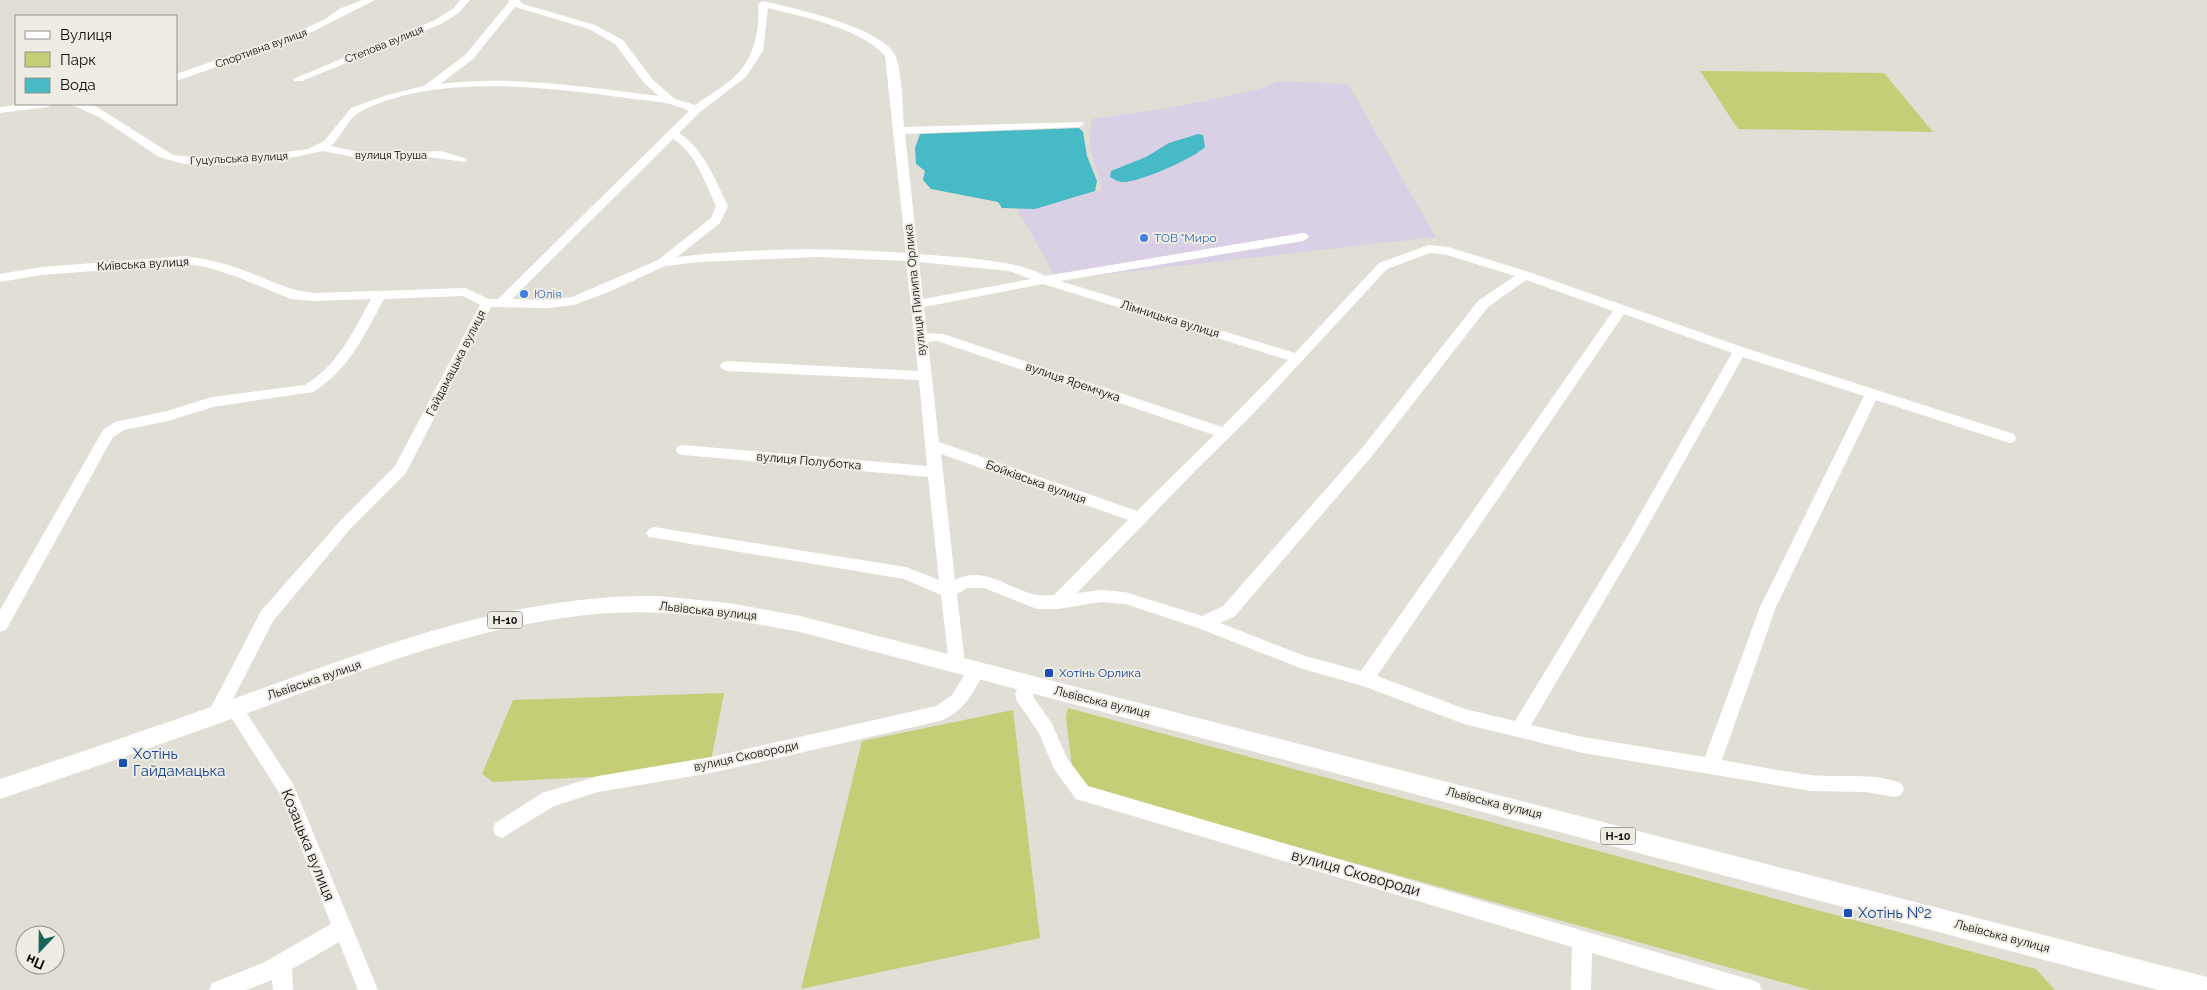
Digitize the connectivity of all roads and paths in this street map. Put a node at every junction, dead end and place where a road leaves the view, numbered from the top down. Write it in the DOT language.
graph roads {
  1 [pos="370,0"];
  2 [pos="465,0"];
  3 [pos="514,1"];
  4 [pos="762,4"];
  5 [pos="178,77"];
  6 [pos="298,80"];
  7 [pos="427,88"];
  8 [pos="673,102"];
  9 [pos="40,105"];
  10 [pos="93,105"];
  11 [pos="0,110"];
  12 [pos="696,110"];
  13 [pos="1079,124"];
  14 [pos="898,131"];
  15 [pos="672,134"];
  16 [pos="322,147"];
  17 [pos="461,160"];
  18 [pos="1302,237"];
  19 [pos="912,256"];
  20 [pos="662,263"];
  21 [pos="1525,276"];
  22 [pos="0,278"];
  23 [pos="1042,280"];
  24 [pos="380,294"];
  25 [pos="494,303"];
  26 [pos="916,304"];
  27 [pos="1620,310"];
  28 [pos="920,338"];
  29 [pos="1740,351"];
  30 [pos="1297,358"];
  31 [pos="727,366"];
  32 [pos="924,376"];
  33 [pos="1872,394"];
  34 [pos="1224,433"];
  35 [pos="2009,438"];
  36 [pos="932,445"];
  37 [pos="683,450"];
  38 [pos="935,472"];
  39 [pos="1140,518"];
  40 [pos="654,533"];
  41 [pos="948,591"];
  42 [pos="1058,602"];
  43 [pos="1202,623"];
  44 [pos="0,625"];
  45 [pos="967,667"];
  46 [pos="1365,679"];
  47 [pos="1028,683"];
  48 [pos="225,712"];
  49 [pos="1520,728"];
  50 [pos="1711,766"];
  51 [pos="1895,789"];
  52 [pos="0,790"];
  53 [pos="502,829"];
  54 [pos="342,928"];
  55 [pos="1582,940"];
  56 [pos="282,964"];
  57 [pos="219,990"];
  58 [pos="283,990"];
  59 [pos="368,990"];
  60 [pos="1581,990"];
  61 [pos="1752,990"];
  62 [pos="2207,990"];
  1 -- 5 [label="street, Спортивна вулиця"];
  2 -- 6 [label="street, Степова вулиця"];
  3 -- 7 [label="street, Гуцульська вулиця"];
  3 -- 8 [label="street, Гуцульська вулиця"];
  4 -- 12 [label="street, Гайдамацька вулиця"];
  4 -- 14 [label="street, вулиця Пилипа Орлика"];
  7 -- 8 [label="street, Гуцульська вулиця"];
  7 -- 16 [label="street, Гуцульська вулиця"];
  8 -- 12 [label="street, Гуцульська вулиця"];
  9 -- 11 [label="street"];
  10 -- 16 [label="street, Гуцульська вулиця"];
  12 -- 15 [label="street, Гайдамацька вулиця"];
  13 -- 14 [label="street"];
  14 -- 19 [label="street, вулиця Пилипа Орлика"];
  15 -- 20 [label="street"];
  15 -- 25 [label="street, Гайдамацька вулиця"];
  16 -- 17 [label="street, вулиця Труша"];
  18 -- 23 [label="street"];
  19 -- 20 [label="street, Лімницька вулиця"];
  19 -- 23 [label="street, Лімницька вулиця"];
  19 -- 26 [label="street, вулиця Пилипа Орлика"];
  20 -- 25 [label="street"];
  21 -- 27 [label="street"];
  21 -- 30 [label="street"];
  21 -- 43 [label="street"];
  22 -- 24 [label="street, Київська вулиця"];
  23 -- 26 [label="street"];
  23 -- 30 [label="street, Лімницька вулиця"];
  24 -- 25 [label="street, Київська вулиця"];
  24 -- 44 [label="street"];
  25 -- 48 [label="street, Гайдамацька вулиця"];
  26 -- 28 [label="street, вулиця Пилипа Орлика"];
  27 -- 29 [label="street"];
  27 -- 46 [label="street"];
  28 -- 32 [label="street, вулиця Пилипа Орлика"];
  28 -- 34 [label="street, вулиця Яремчука"];
  29 -- 33 [label="street"];
  29 -- 49 [label="street"];
  30 -- 34 [label="street"];
  31 -- 32 [label="street"];
  32 -- 36 [label="street, вулиця Пилипа Орлика"];
  33 -- 35 [label="street"];
  33 -- 50 [label="street"];
  34 -- 39 [label="street"];
  36 -- 38 [label="street, вулиця Пилипа Орлика"];
  36 -- 39 [label="street, Бойківська вулиця"];
  37 -- 38 [label="street, вулиця Полуботка"];
  38 -- 41 [label="street, вулиця Пилипа Орлика"];
  39 -- 42 [label="street"];
  40 -- 41 [label="street"];
  41 -- 42 [label="street"];
  41 -- 45 [label="street, вулиця Пилипа Орлика"];
  42 -- 43 [label="street"];
  43 -- 46 [label="street"];
  45 -- 47 [label="main road, Львівська вулиця / Н-10"];
  45 -- 48 [label="main road, Львівська вулиця / Н-10"];
  45 -- 53 [label="street, вулиця Сковороди"];
  46 -- 49 [label="street"];
  47 -- 55 [label="street, вулиця Сковороди"];
  47 -- 62 [label="main road, Львівська вулиця / Н-10"];
  48 -- 52 [label="main road, Львівська вулиця / Н-10"];
  48 -- 54 [label="street, Козацька вулиця"];
  49 -- 50 [label="street"];
  50 -- 51 [label="street"];
  54 -- 56 [label="street"];
  54 -- 59 [label="street, Козацька вулиця"];
  55 -- 60 [label="street"];
  55 -- 61 [label="street, вулиця Сковороди"];
  56 -- 57 [label="street"];
  56 -- 58 [label="street"];
}
